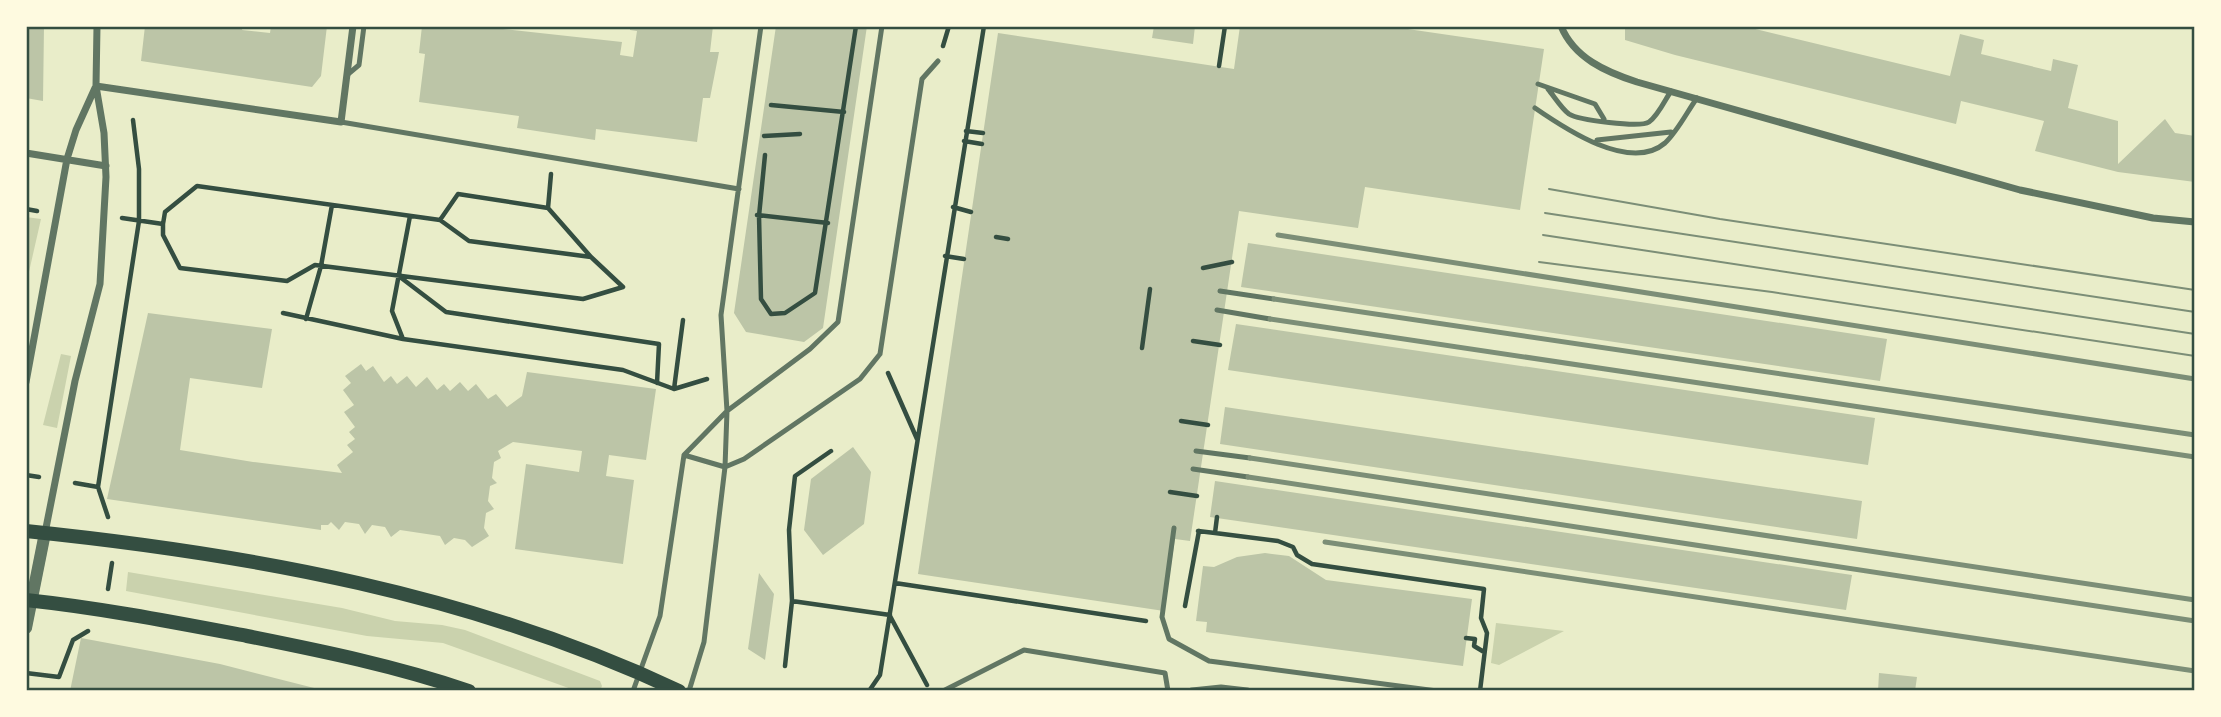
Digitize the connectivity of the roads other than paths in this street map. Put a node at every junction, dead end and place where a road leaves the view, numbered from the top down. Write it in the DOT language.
graph roads {
  1 [pos="97,26"];
  2 [pos="353,26"];
  3 [pos="364,26"];
  4 [pos="761,26"];
  5 [pos="882,26"];
  6 [pos="1561,26"];
  7 [pos="939,61"];
  8 [pos="347,75"];
  9 [pos="1538,84"];
  10 [pos="96,86"];
  11 [pos="1548,89"];
  12 [pos="1671,92"];
  13 [pos="1696,98"];
  14 [pos="1535,108"];
  15 [pos="1604,120"];
  16 [pos="341,122"];
  17 [pos="1671,132"];
  18 [pos="1594,140"];
  19 [pos="26,153"];
  20 [pos="67,159"];
  21 [pos="106,166"];
  22 [pos="739,189"];
  23 [pos="2195,222"];
  24 [pos="1220,291"];
  25 [pos="1274,299"];
  26 [pos="1217,310"];
  27 [pos="1270,318"];
  28 [pos="26,382"];
  29 [pos="727,411"];
  30 [pos="1196,451"];
  31 [pos="684,455"];
  32 [pos="1250,458"];
  33 [pos="725,467"];
  34 [pos="1193,470"];
  35 [pos="1248,477"];
  36 [pos="1174,527"];
  37 [pos="26,531"];
  38 [pos="45,533"];
  39 [pos="29,600"];
  40 [pos="26,628"];
  41 [pos="638,671"];
  42 [pos="469,691"];
  43 [pos="633,691"];
  44 [pos="679,691"];
  45 [pos="689,691"];
  46 [pos="943,691"];
  47 [pos="1168,691"];
  48 [pos="1192,691"];
  49 [pos="1247,691"];
  50 [pos="1437,691"];
  1 -- 10 [label="street"];
  2 -- 8 [label="street"];
  3 -- 8 [label="lane"];
  4 -- 22 [label="lane"];
  5 -- 29 [label="lane"];
  6 -- 12 [label="street"];
  7 -- 33 [label="lane"];
  8 -- 16 [label="street"];
  9 -- 11 [label="lane"];
  10 -- 16 [label="street"];
  10 -- 20 [label="street"];
  10 -- 21 [label="street"];
  11 -- 15 [label="lane"];
  11 -- 15 [label="lane"];
  12 -- 13 [label="street"];
  12 -- 15 [label="lane"];
  13 -- 17 [label="lane"];
  13 -- 23 [label="street"];
  14 -- 18 [label="lane"];
  16 -- 22 [label="lane"];
  17 -- 18 [label="lane"];
  17 -- 18 [label="lane"];
  19 -- 20 [label="street"];
  20 -- 21 [label="street"];
  20 -- 28 [label="street"];
  21 -- 38 [label="street"];
  22 -- 29 [label="lane"];
  24 -- 25 [label="lane"];
  26 -- 27 [label="lane"];
  29 -- 31 [label="lane"];
  29 -- 33 [label="lane"];
  30 -- 32 [label="lane"];
  31 -- 33 [label="lane"];
  31 -- 41 [label="lane"];
  33 -- 45 [label="lane"];
  34 -- 35 [label="lane"];
  36 -- 50 [label="lane"];
  37 -- 38 [label="main road"];
  38 -- 39 [label="street"];
  38 -- 41 [label="main road"];
  39 -- 40 [label="street"];
  39 -- 42 [label="main road"];
  41 -- 43 [label="lane"];
  41 -- 44 [label="main road"];
  46 -- 47 [label="lane"];
  48 -- 49 [label="street"];
}
